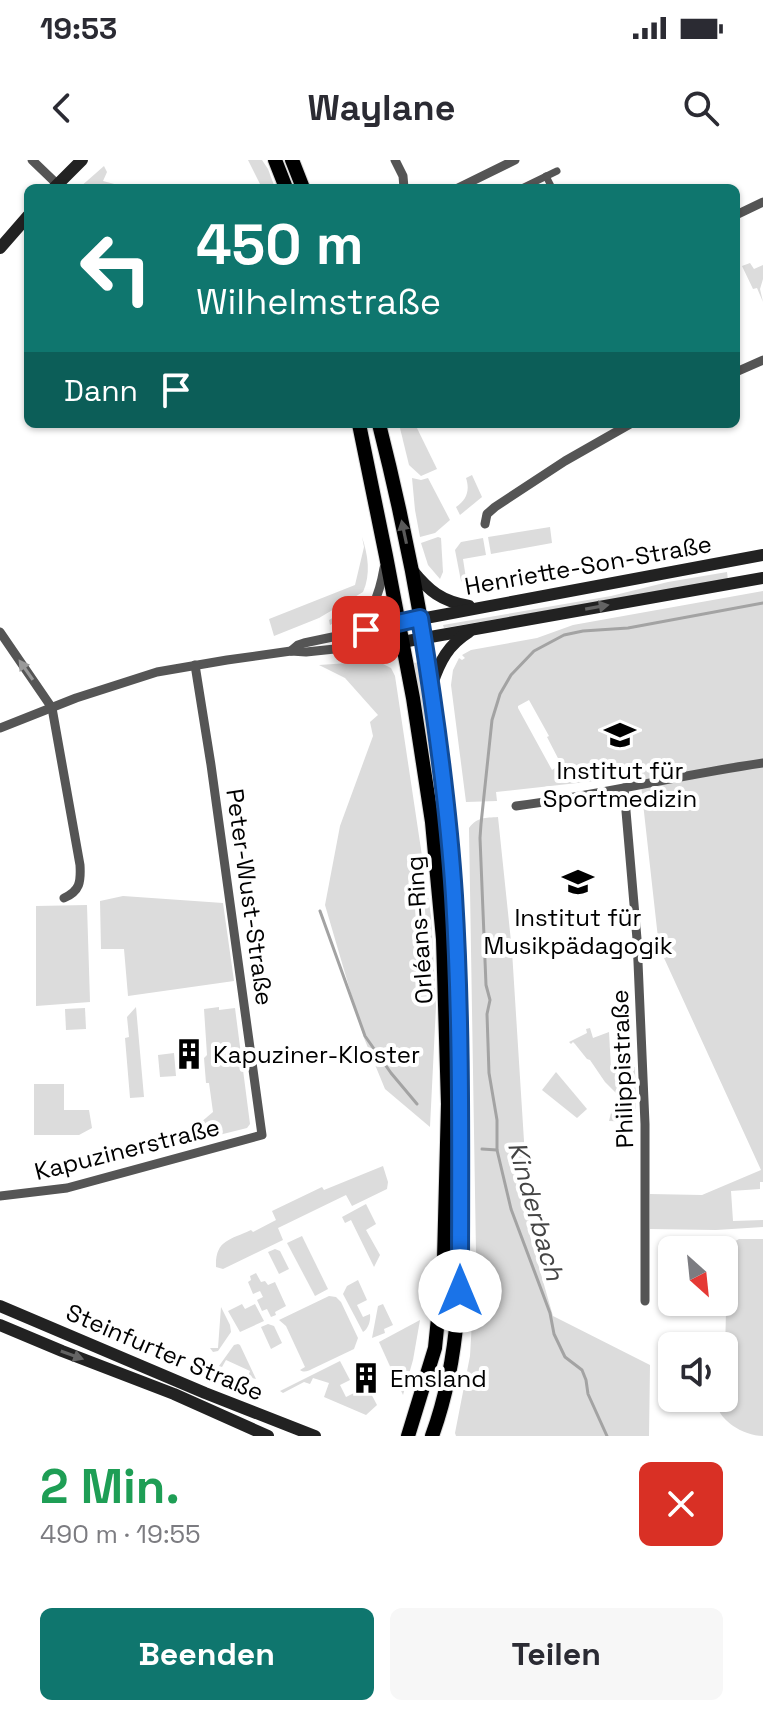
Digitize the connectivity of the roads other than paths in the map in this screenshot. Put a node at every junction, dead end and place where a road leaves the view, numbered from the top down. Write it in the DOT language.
graph roads {
  1 [pos="32,160"];
  2 [pos="82,160"];
  3 [pos="275,160"];
  4 [pos="292,160"];
  5 [pos="395,160"];
  6 [pos="515,160"];
  7 [pos="557,171"];
  8 [pos="546,176"];
  9 [pos="54,184"];
  10 [pos="58,184"];
  11 [pos="284,184"];
  12 [pos="301,184"];
  13 [pos="404,184"];
  14 [pos="466,184"];
  15 [pos="530,184"];
  16 [pos="550,184"];
  17 [pos="763,202"];
  18 [pos="740,213"];
  19 [pos="24,221"];
  20 [pos="0,248"];
  21 [pos="763,360"];
  22 [pos="740,370"];
  23 [pos="360,428"];
  24 [pos="380,428"];
  25 [pos="623,428"];
  26 [pos="485,524"];
  27 [pos="763,555"];
  28 [pos="386,556"];
  29 [pos="411,569"];
  30 [pos="763,578"];
  31 [pos="480,607"];
  32 [pos="420,618"];
  33 [pos="399,623"];
  34 [pos="475,628"];
  35 [pos="0,632"];
  36 [pos="345,634"];
  37 [pos="423,638"];
  38 [pos="402,642"];
  39 [pos="291,651"];
  40 [pos="195,665"];
  41 [pos="431,684"];
  42 [pos="52,708"];
  43 [pos="0,728"];
  44 [pos="763,763"];
  45 [pos="624,788"];
  46 [pos="516,806"];
  47 [pos="64,898"];
  48 [pos="262,1135"];
  49 [pos="0,1196"];
  50 [pos="645,1301"];
  51 [pos="0,1306"];
  52 [pos="0,1325"];
  53 [pos="435,1432"];
  54 [pos="268,1436"];
  55 [pos="315,1436"];
  56 [pos="408,1436"];
  1 -- 9 [label="street"];
  2 -- 10 [label="main road"];
  3 -- 11 [label="main road"];
  4 -- 12 [label="main road"];
  5 -- 13 [label="street"];
  6 -- 14 [label="street"];
  7 -- 8 [label="street"];
  8 -- 15 [label="street"];
  8 -- 16 [label="street"];
  17 -- 18 [label="street"];
  19 -- 20 [label="main road"];
  21 -- 22 [label="street"];
  23 -- 28 [label="main road, Orléans-Ring"];
  29 -- 24 [label="main road, Orléans-Ring, one-way"];
  25 -- 26 [label="street"];
  27 -- 31 [label="main road, Henriette-Son-Straße"];
  28 -- 33 [label="main road, Orléans-Ring"];
  28 -- 36 [label="street"];
  29 -- 31 [label="main road"];
  29 -- 32 [label="main road, Orléans-Ring"];
  34 -- 30 [label="main road, Henriette-Son-Straße, one-way"];
  31 -- 32 [label="main road, Henriette-Son-Straße"];
  32 -- 33 [label="main road, Henriette-Son-Straße"];
  32 -- 37 [label="main road, Orléans-Ring"];
  33 -- 36 [label="street"];
  33 -- 38 [label="main road, Orléans-Ring"];
  34 -- 37 [label="main road, Henriette-Son-Straße"];
  34 -- 41 [label="main road"];
  42 -- 35 [label="street, one-way"];
  36 -- 39 [label="street"];
  37 -- 38 [label="main road, Henriette-Son-Straße"];
  37 -- 41 [label="main road, Orléans-Ring"];
  38 -- 39 [label="street"];
  38 -- 56 [label="main road, Orléans-Ring"];
  39 -- 40 [label="street"];
  40 -- 42 [label="street"];
  40 -- 48 [label="street, Peter-Wust-Straße"];
  41 -- 53 [label="main road, Orléans-Ring"];
  42 -- 43 [label="street"];
  42 -- 47 [label="street"];
  44 -- 45 [label="street"];
  45 -- 46 [label="street"];
  45 -- 50 [label="street, Philippistraße"];
  48 -- 49 [label="street, Kapuzinerstraße"];
  51 -- 55 [label="main road, Steinfurter Straße"];
  52 -- 54 [label="main road, Steinfurter Straße, one-way"];
}
